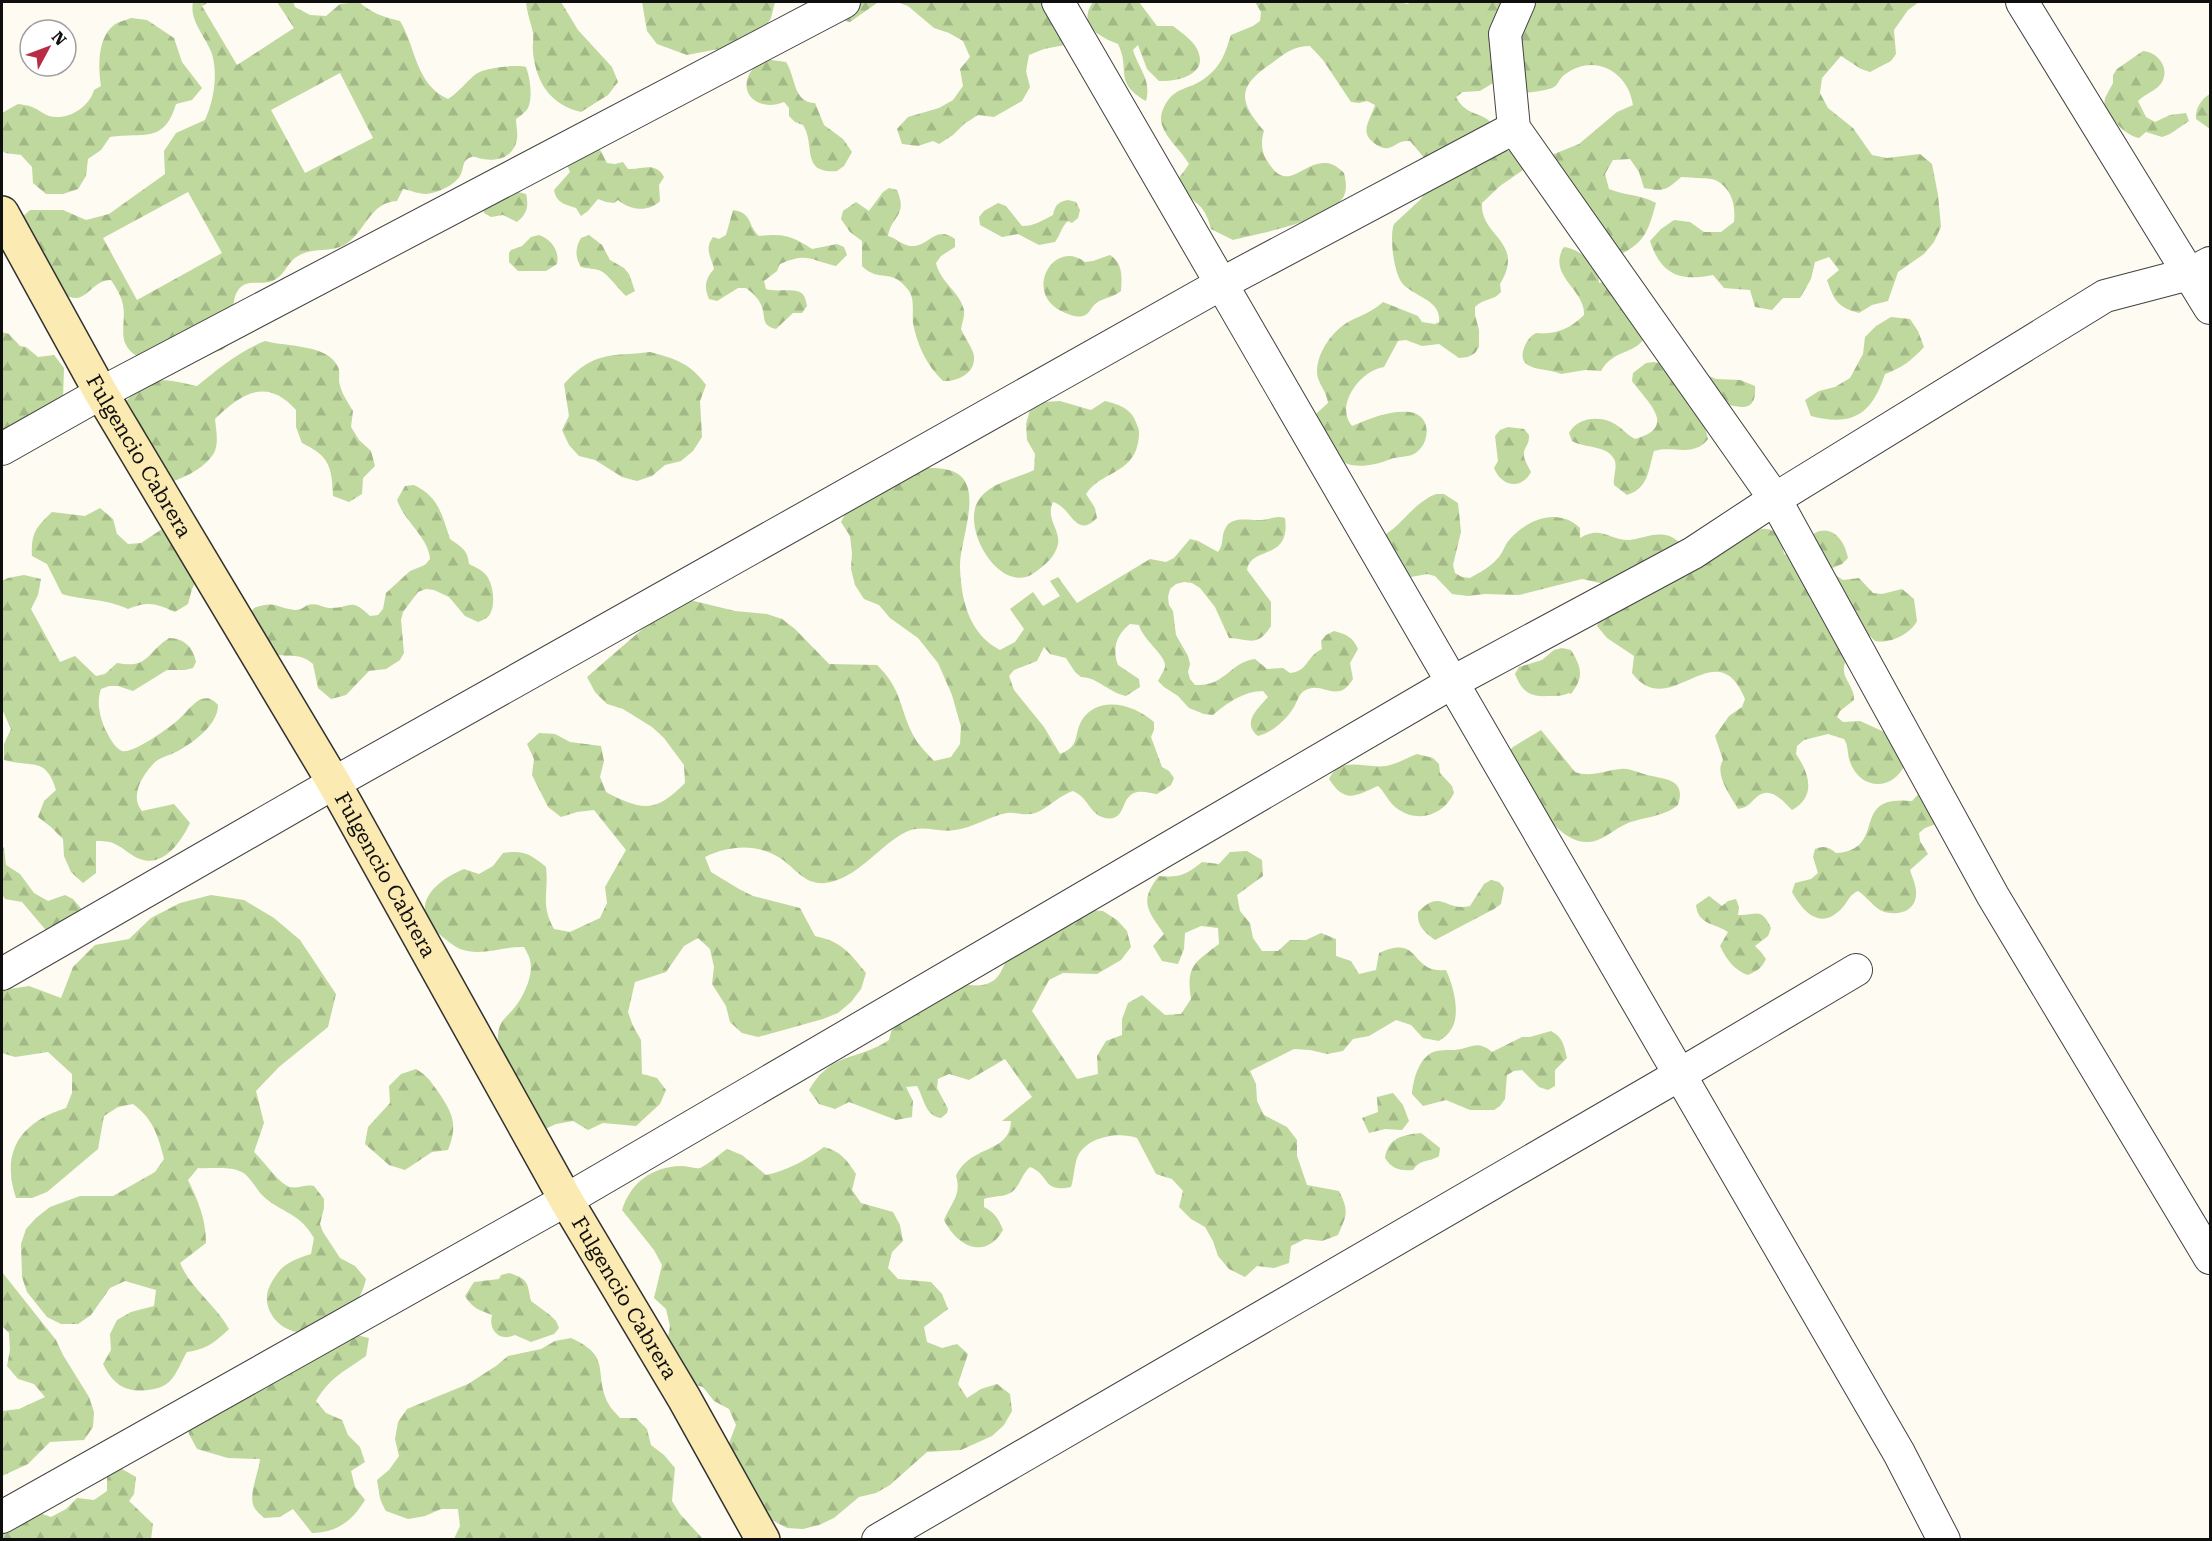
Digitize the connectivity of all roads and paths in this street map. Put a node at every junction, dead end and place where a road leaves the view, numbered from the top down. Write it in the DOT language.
graph roads {
  1 [pos="844,2"];
  2 [pos="1058,2"];
  3 [pos="1519,2"];
  4 [pos="2022,2"];
  5 [pos="1514,128"];
  6 [pos="2,213"];
  7 [pos="2200,268"];
  8 [pos="1221,284"];
  9 [pos="2211,308"];
  10 [pos="101,393"];
  11 [pos="2,449"];
  12 [pos="1775,499"];
  13 [pos="1453,682"];
  14 [pos="334,783"];
  15 [pos="1856,970"];
  16 [pos="2,974"];
  17 [pos="1679,1075"];
  18 [pos="566,1200"];
  19 [pos="2211,1258"];
  20 [pos="2,1517"];
  21 [pos="763,1539"];
  22 [pos="878,1539"];
  23 [pos="1944,1539"];
  1 -- 10 [label="street"];
  2 -- 8 [label="street"];
  3 -- 5 [label="street"];
  4 -- 7 [label="street"];
  5 -- 8 [label="street"];
  5 -- 12 [label="street"];
  6 -- 10 [label="main road, Fulgencio Cabrera"];
  7 -- 9 [label="street"];
  7 -- 12 [label="street"];
  8 -- 13 [label="street"];
  8 -- 14 [label="street"];
  10 -- 11 [label="street"];
  10 -- 14 [label="main road, Fulgencio Cabrera"];
  12 -- 13 [label="street"];
  12 -- 19 [label="street"];
  13 -- 17 [label="street"];
  13 -- 18 [label="street"];
  14 -- 16 [label="street"];
  14 -- 18 [label="main road, Fulgencio Cabrera"];
  15 -- 17 [label="street"];
  17 -- 22 [label="street"];
  17 -- 23 [label="street"];
  18 -- 20 [label="street"];
  18 -- 21 [label="main road, Fulgencio Cabrera"];
}
